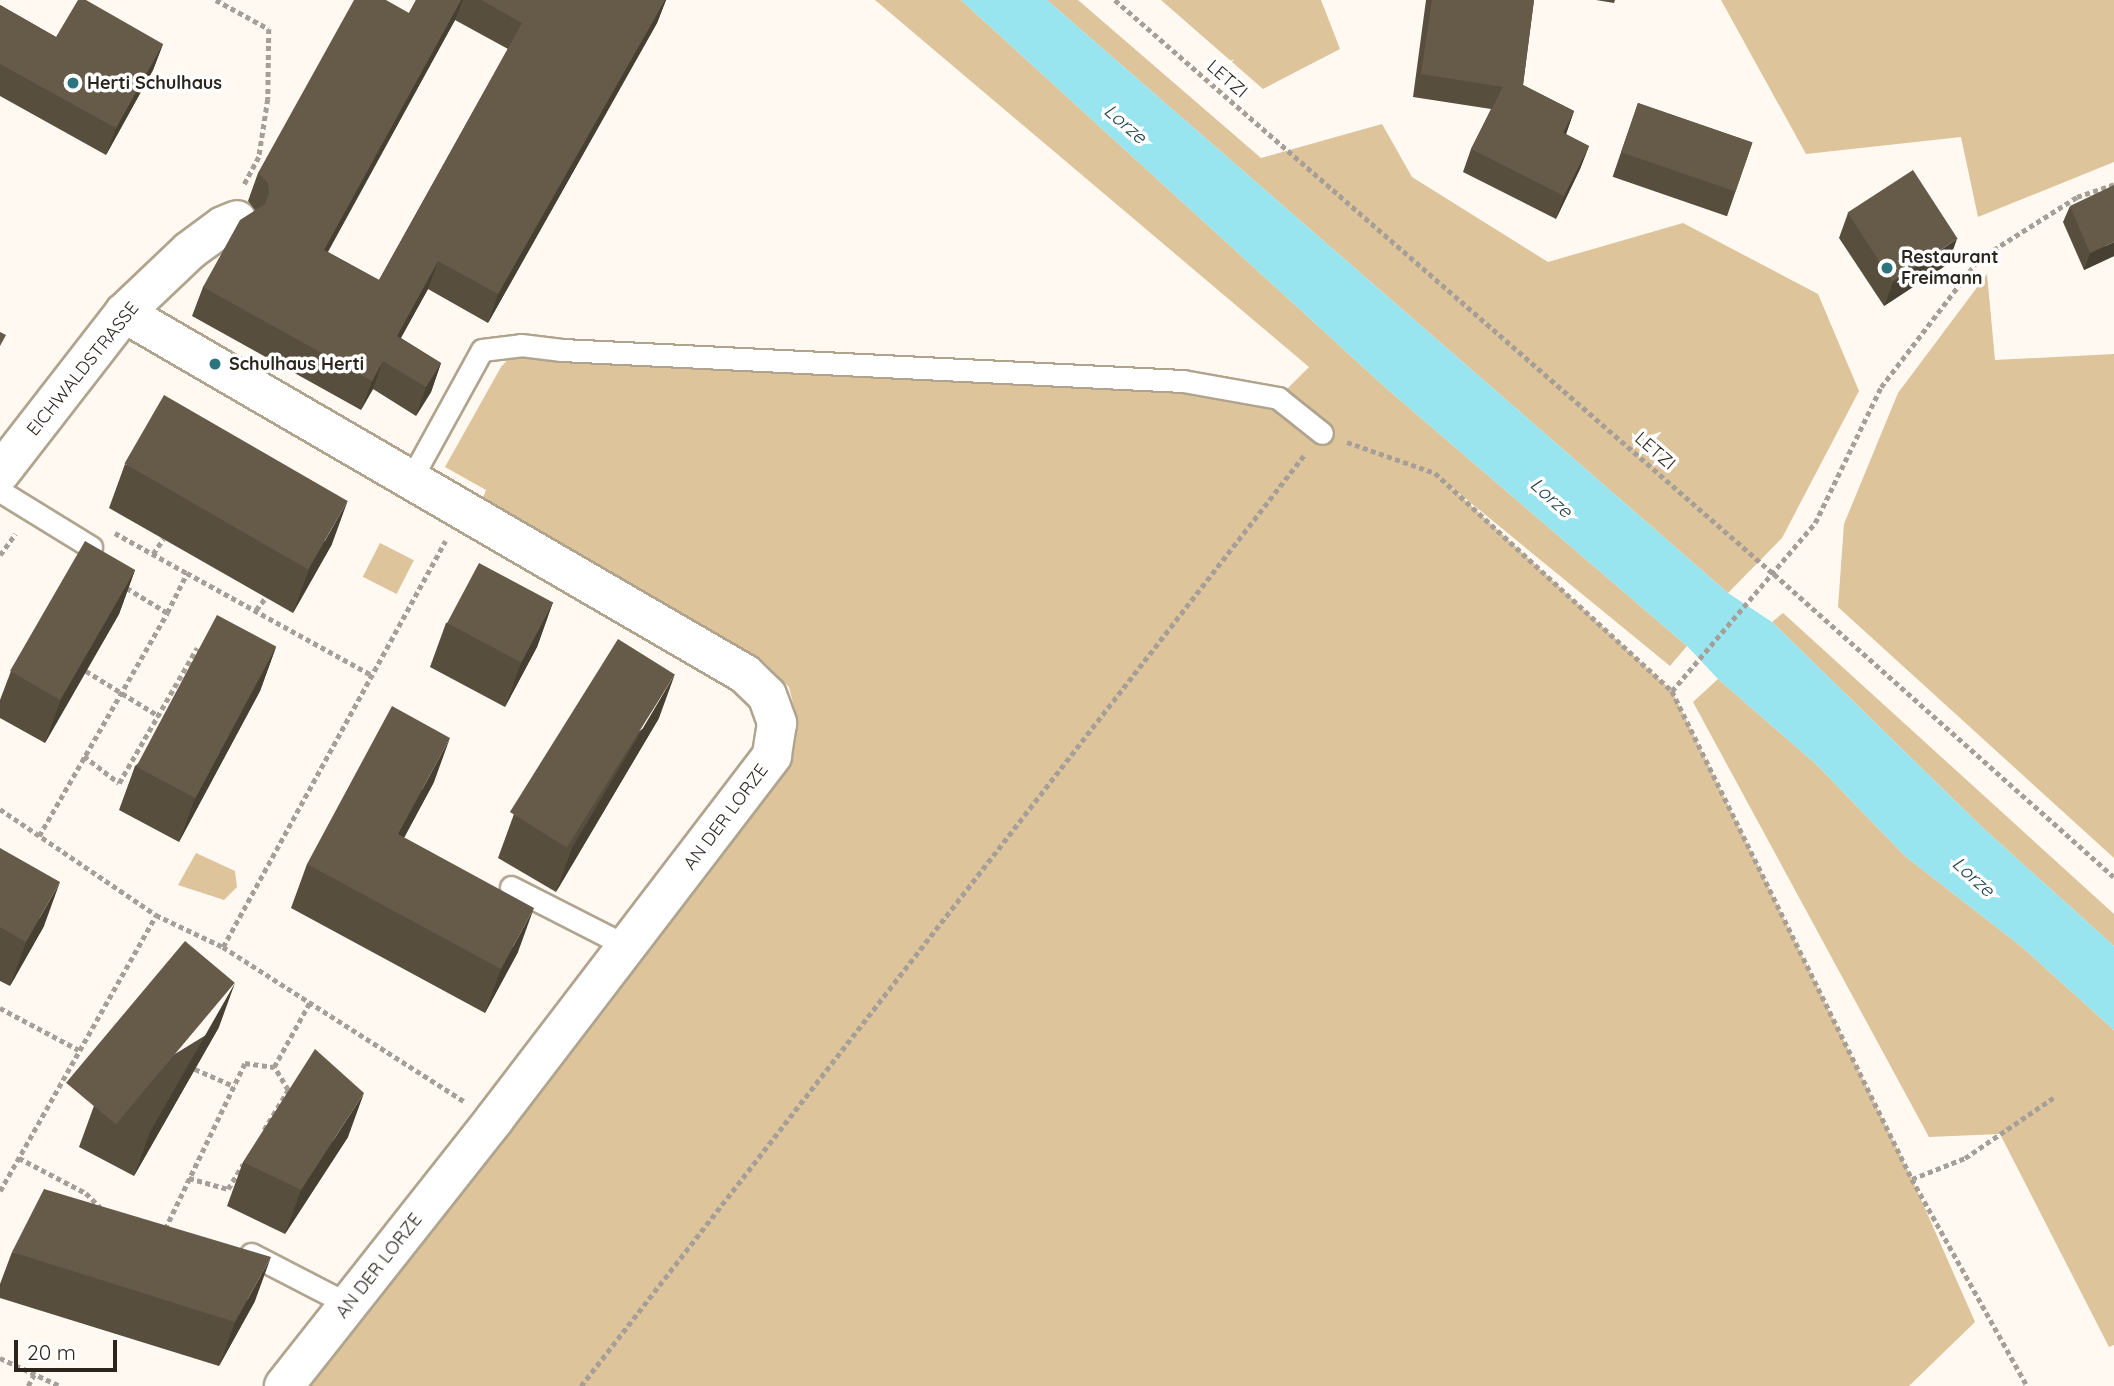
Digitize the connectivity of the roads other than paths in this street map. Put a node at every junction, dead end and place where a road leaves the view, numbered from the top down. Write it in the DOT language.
graph roads {
  1 [pos="230,223"];
  2 [pos="124,313"];
  3 [pos="1322,433"];
  4 [pos="0,473"];
  5 [pos="411,479"];
  6 [pos="0,491"];
  7 [pos="91,547"];
  8 [pos="511,887"];
  9 [pos="627,946"];
  10 [pos="251,1254"];
  11 [pos="348,1304"];
  12 [pos="284,1386"];
  1 -- 2 [label="street, EICHWALDSTRASSE"];
  2 -- 4 [label="street, EICHWALDSTRASSE"];
  2 -- 5 [label="street, AN DER LORZE"];
  3 -- 5 [label="lane"];
  5 -- 9 [label="street, AN DER LORZE"];
  6 -- 7 [label="lane"];
  8 -- 9 [label="lane"];
  9 -- 11 [label="street, AN DER LORZE"];
  10 -- 11 [label="lane"];
  11 -- 12 [label="street, AN DER LORZE"];
}
